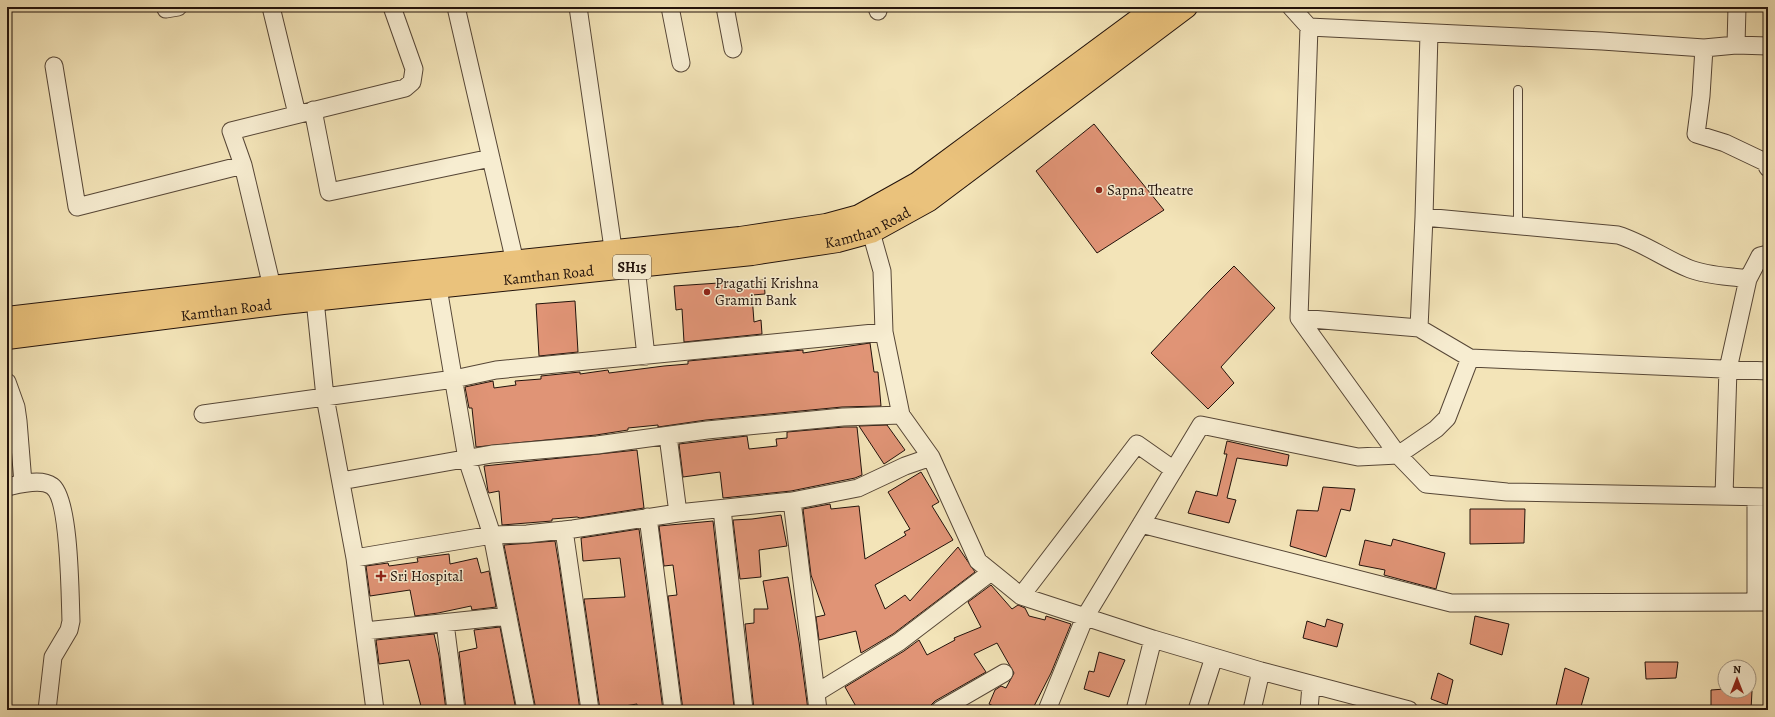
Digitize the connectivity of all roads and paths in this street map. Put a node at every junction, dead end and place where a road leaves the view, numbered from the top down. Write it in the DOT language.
graph roads {
  1 [pos="165,7"];
  2 [pos="178,7"];
  3 [pos="271,7"];
  4 [pos="392,7"];
  5 [pos="456,7"];
  6 [pos="578,7"];
  7 [pos="670,7"];
  8 [pos="725,7"];
  9 [pos="1156,7"];
  10 [pos="1186,7"];
  11 [pos="1291,7"];
  12 [pos="1737,7"];
  13 [pos="1309,27"];
  14 [pos="1429,33"];
  15 [pos="1736,45"];
  16 [pos="1768,46"];
  17 [pos="1704,48"];
  18 [pos="733,49"];
  19 [pos="681,63"];
  20 [pos="54,66"];
  21 [pos="1518,90"];
  22 [pos="305,112"];
  23 [pos="1028,113"];
  24 [pos="491,158"];
  25 [pos="1767,164"];
  26 [pos="243,165"];
  27 [pos="1424,217"];
  28 [pos="865,224"];
  29 [pos="1518,226"];
  30 [pos="1768,254"];
  31 [pos="515,262"];
  32 [pos="622,262"];
  33 [pos="436,279"];
  34 [pos="1748,279"];
  35 [pos="272,287"];
  36 [pos="314,300"];
  37 [pos="7,318"];
  38 [pos="1299,318"];
  39 [pos="1419,328"];
  40 [pos="884,332"];
  41 [pos="7,338"];
  42 [pos="646,356"];
  43 [pos="1470,358"];
  44 [pos="1728,369"];
  45 [pos="1768,371"];
  46 [pos="454,379"];
  47 [pos="7,382"];
  48 [pos="325,397"];
  49 [pos="203,414"];
  50 [pos="902,415"];
  51 [pos="668,436"];
  52 [pos="1398,455"];
  53 [pos="931,457"];
  54 [pos="467,459"];
  55 [pos="1174,470"];
  56 [pos="341,481"];
  57 [pos="15,485"];
  58 [pos="1724,496"];
  59 [pos="1762,497"];
  60 [pos="792,502"];
  61 [pos="722,509"];
  62 [pos="678,513"];
  63 [pos="648,517"];
  64 [pos="1141,524"];
  65 [pos="564,530"];
  66 [pos="492,535"];
  67 [pos="355,558"];
  68 [pos="991,572"];
  69 [pos="1021,596"];
  70 [pos="1762,602"];
  71 [pos="508,616"];
  72 [pos="1085,617"];
  73 [pos="445,623"];
  74 [pos="365,631"];
  75 [pos="1153,639"];
  76 [pos="1214,657"];
  77 [pos="1261,671"];
  78 [pos="1004,673"];
  79 [pos="1311,685"];
  80 [pos="816,693"];
  81 [pos="1361,703"];
  82 [pos="47,710"];
  83 [pos="375,710"];
  84 [pos="456,710"];
  85 [pos="526,710"];
  86 [pos="590,710"];
  87 [pos="673,710"];
  88 [pos="744,710"];
  89 [pos="818,710"];
  90 [pos="940,710"];
  91 [pos="1047,710"];
  92 [pos="1135,710"];
  93 [pos="1197,710"];
  94 [pos="1252,710"];
  95 [pos="1309,710"];
  96 [pos="1409,710"];
  1 -- 2 [label="street"];
  3 -- 22 [label="street"];
  4 -- 22 [label="street"];
  5 -- 24 [label="street"];
  6 -- 32 [label="street"];
  7 -- 19 [label="street"];
  8 -- 18 [label="street"];
  9 -- 23 [label="main road, Kamthan Road / SH15"];
  10 -- 23 [label="main road, Kamthan Road / SH15"];
  11 -- 13 [label="street"];
  12 -- 15 [label="street"];
  13 -- 14 [label="street"];
  13 -- 38 [label="street"];
  14 -- 17 [label="street"];
  14 -- 27 [label="street"];
  15 -- 16 [label="street"];
  15 -- 17 [label="street"];
  17 -- 25 [label="street"];
  20 -- 26 [label="street"];
  21 -- 29 [label="lane"];
  22 -- 24 [label="street"];
  22 -- 26 [label="street"];
  23 -- 28 [label="main road, Kamthan Road / SH15"];
  24 -- 31 [label="street"];
  26 -- 35 [label="street"];
  27 -- 29 [label="street"];
  27 -- 39 [label="street"];
  28 -- 32 [label="main road, Kamthan Road / SH15"];
  28 -- 40 [label="street"];
  29 -- 34 [label="street"];
  30 -- 34 [label="street"];
  31 -- 32 [label="main road, Kamthan Road / SH15"];
  31 -- 33 [label="main road, Kamthan Road / SH15"];
  32 -- 33 [label="main road, Kamthan Road / SH15"];
  32 -- 42 [label="street"];
  33 -- 35 [label="main road, Kamthan Road / SH15"];
  33 -- 36 [label="main road, Kamthan Road / SH15"];
  33 -- 46 [label="street"];
  34 -- 44 [label="street"];
  35 -- 37 [label="main road, Kamthan Road / SH15"];
  36 -- 41 [label="main road, Kamthan Road / SH15"];
  36 -- 48 [label="street"];
  38 -- 39 [label="street"];
  38 -- 52 [label="street"];
  39 -- 43 [label="street"];
  40 -- 42 [label="street"];
  40 -- 50 [label="street"];
  42 -- 46 [label="street"];
  43 -- 44 [label="street"];
  43 -- 52 [label="street"];
  44 -- 45 [label="street"];
  44 -- 58 [label="street"];
  46 -- 48 [label="street"];
  46 -- 54 [label="street"];
  47 -- 57 [label="street"];
  48 -- 49 [label="street"];
  48 -- 56 [label="street"];
  50 -- 51 [label="street"];
  50 -- 53 [label="street"];
  51 -- 54 [label="street"];
  51 -- 62 [label="street"];
  52 -- 55 [label="street"];
  52 -- 58 [label="street"];
  53 -- 60 [label="street"];
  53 -- 68 [label="street"];
  54 -- 56 [label="street"];
  54 -- 66 [label="street"];
  55 -- 64 [label="street"];
  55 -- 69 [label="street"];
  56 -- 67 [label="street"];
  57 -- 82 [label="street"];
  58 -- 59 [label="street"];
  59 -- 70 [label="street"];
  60 -- 61 [label="street"];
  60 -- 80 [label="street"];
  61 -- 62 [label="street"];
  61 -- 88 [label="street"];
  62 -- 63 [label="street"];
  63 -- 65 [label="street"];
  63 -- 87 [label="street"];
  64 -- 70 [label="street"];
  64 -- 72 [label="street"];
  65 -- 66 [label="street"];
  65 -- 86 [label="street"];
  66 -- 67 [label="street"];
  66 -- 71 [label="street"];
  67 -- 74 [label="street"];
  68 -- 69 [label="street"];
  68 -- 80 [label="street"];
  69 -- 72 [label="street"];
  71 -- 73 [label="street"];
  71 -- 85 [label="street"];
  72 -- 75 [label="street"];
  72 -- 91 [label="street"];
  73 -- 74 [label="street"];
  73 -- 84 [label="street"];
  74 -- 83 [label="street"];
  75 -- 76 [label="street"];
  75 -- 92 [label="street"];
  76 -- 77 [label="street"];
  76 -- 93 [label="street"];
  77 -- 79 [label="street"];
  77 -- 94 [label="street"];
  78 -- 90 [label="street"];
  79 -- 81 [label="street"];
  79 -- 95 [label="street"];
  80 -- 89 [label="street"];
  81 -- 96 [label="street"];
}
